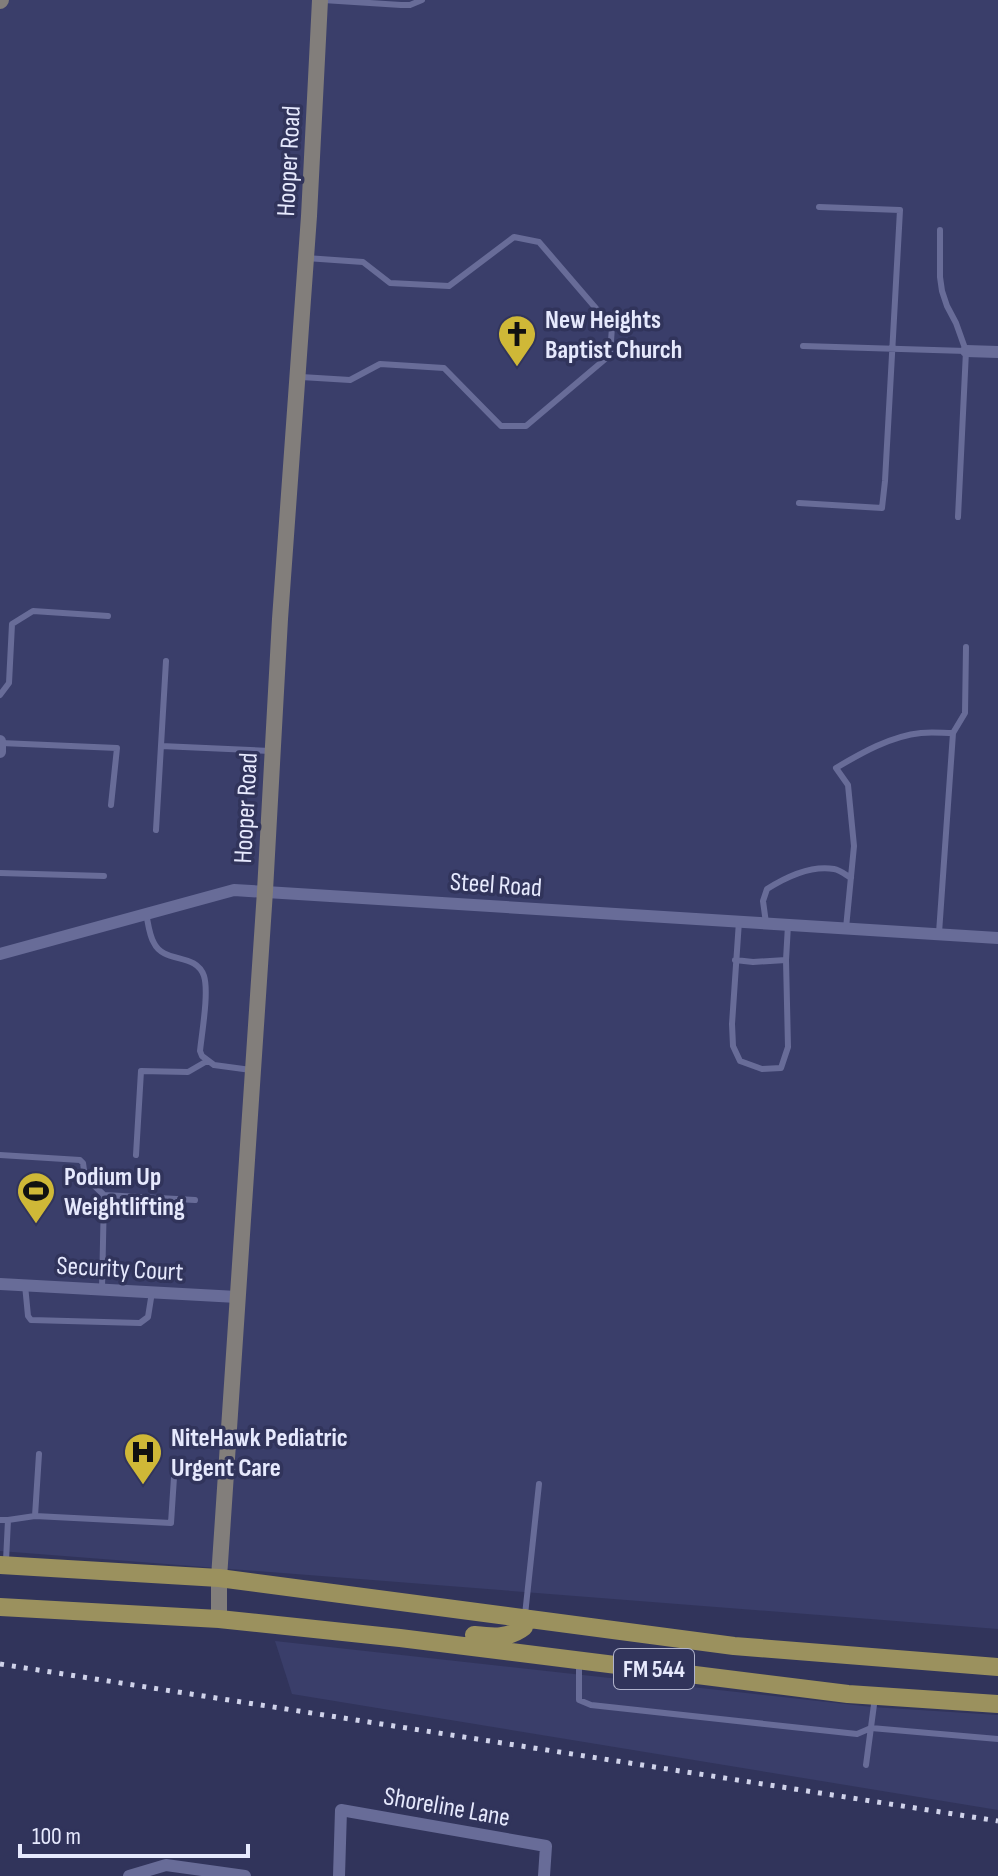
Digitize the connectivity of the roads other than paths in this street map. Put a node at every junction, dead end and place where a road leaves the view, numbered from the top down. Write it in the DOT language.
graph roads {
  1 [pos="321,0"];
  2 [pos="422,0"];
  3 [pos="819,207"];
  4 [pos="940,230"];
  5 [pos="306,258"];
  6 [pos="803,346"];
  7 [pos="893,349"];
  8 [pos="966,351"];
  9 [pos="998,352"];
  10 [pos="297,377"];
  11 [pos="799,503"];
  12 [pos="958,517"];
  13 [pos="108,616"];
  14 [pos="966,647"];
  15 [pos="166,661"];
  16 [pos="0,695"];
  17 [pos="953,733"];
  18 [pos="0,742"];
  19 [pos="161,746"];
  20 [pos="0,752"];
  21 [pos="272,752"];
  22 [pos="111,805"];
  23 [pos="156,830"];
  24 [pos="0,873"];
  25 [pos="104,876"];
  26 [pos="851,878"];
  27 [pos="265,891"];
  28 [pos="146,913"];
  29 [pos="739,921"];
  30 [pos="766,923"];
  31 [pos="788,924"];
  32 [pos="846,928"];
  33 [pos="939,934"];
  34 [pos="998,938"];
  35 [pos="0,954"];
  36 [pos="735,960"];
  37 [pos="786,960"];
  38 [pos="207,1061"];
  39 [pos="252,1070"];
  40 [pos="0,1155"];
  41 [pos="136,1155"];
  42 [pos="104,1195"];
  43 [pos="195,1200"];
  44 [pos="0,1284"];
  45 [pos="25,1285"];
  46 [pos="102,1289"];
  47 [pos="152,1292"];
  48 [pos="237,1297"];
  49 [pos="39,1454"];
  50 [pos="226,1466"];
  51 [pos="539,1484"];
  52 [pos="35,1516"];
  53 [pos="4,1520"];
  54 [pos="3,1565"];
  55 [pos="219,1578"];
  56 [pos="0,1607"];
  57 [pos="525,1618"];
  58 [pos="219,1619"];
  59 [pos="400,1638"];
  60 [pos="579,1660"];
  61 [pos="998,1667"];
  62 [pos="875,1696"];
  63 [pos="998,1704"];
  64 [pos="871,1728"];
  65 [pos="998,1739"];
  66 [pos="866,1765"];
  67 [pos="129,1876"];
  68 [pos="245,1876"];
  69 [pos="339,1876"];
  70 [pos="544,1876"];
  1 -- 2 [label="lane"];
  1 -- 5 [label="street, Hooper Road"];
  3 -- 7 [label="lane"];
  4 -- 8 [label="lane"];
  5 -- 10 [label="street, Hooper Road"];
  5 -- 10 [label="lane"];
  6 -- 7 [label="lane"];
  7 -- 8 [label="lane"];
  7 -- 11 [label="lane"];
  8 -- 9 [label="street"];
  8 -- 12 [label="lane"];
  10 -- 21 [label="street, Hooper Road"];
  13 -- 16 [label="lane"];
  14 -- 17 [label="lane"];
  15 -- 19 [label="lane"];
  17 -- 26 [label="lane"];
  17 -- 33 [label="lane"];
  18 -- 20 [label="street"];
  18 -- 22 [label="lane"];
  19 -- 21 [label="lane"];
  19 -- 23 [label="lane"];
  21 -- 27 [label="street, Hooper Road"];
  24 -- 25 [label="lane"];
  26 -- 30 [label="lane"];
  26 -- 32 [label="lane"];
  27 -- 28 [label="street, Steel Road"];
  27 -- 29 [label="street, Steel Road"];
  27 -- 39 [label="street, Hooper Road"];
  28 -- 35 [label="street, Steel Road"];
  28 -- 38 [label="lane"];
  29 -- 30 [label="street, Steel Road"];
  29 -- 36 [label="lane"];
  30 -- 31 [label="street, Steel Road"];
  31 -- 32 [label="street, Steel Road"];
  31 -- 37 [label="lane"];
  32 -- 33 [label="street, Steel Road"];
  33 -- 34 [label="street, Steel Road"];
  36 -- 37 [label="lane"];
  36 -- 37 [label="lane"];
  38 -- 39 [label="lane"];
  38 -- 41 [label="lane"];
  39 -- 48 [label="street, Hooper Road"];
  40 -- 42 [label="lane"];
  42 -- 43 [label="lane"];
  42 -- 46 [label="lane"];
  44 -- 45 [label="street, Security Court"];
  45 -- 46 [label="street, Security Court"];
  45 -- 47 [label="lane"];
  46 -- 47 [label="street, Security Court"];
  47 -- 48 [label="street, Security Court"];
  48 -- 50 [label="street, Hooper Road"];
  49 -- 52 [label="lane"];
  50 -- 52 [label="lane"];
  50 -- 55 [label="street, Hooper Road"];
  51 -- 57 [label="lane"];
  52 -- 53 [label="lane"];
  53 -- 54 [label="lane"];
  54 -- 55 [label="main road, FM 544 / FM 544"];
  55 -- 57 [label="main road, FM 544 / FM 544"];
  55 -- 58 [label="street, Hooper Road"];
  56 -- 58 [label="main road, FM 544 / FM 544"];
  57 -- 59 [label="main road"];
  57 -- 61 [label="main road, FM 544 / FM 544"];
  58 -- 59 [label="main road, FM 544 / FM 544"];
  59 -- 60 [label="main road, FM 544 / FM 544"];
  60 -- 62 [label="main road, FM 544 / FM 544"];
  60 -- 64 [label="lane"];
  62 -- 63 [label="main road, FM 544 / FM 544"];
  62 -- 64 [label="lane"];
  64 -- 65 [label="lane"];
  64 -- 66 [label="lane"];
  67 -- 68 [label="street"];
  69 -- 70 [label="street, Shoreline Lane"];
}
